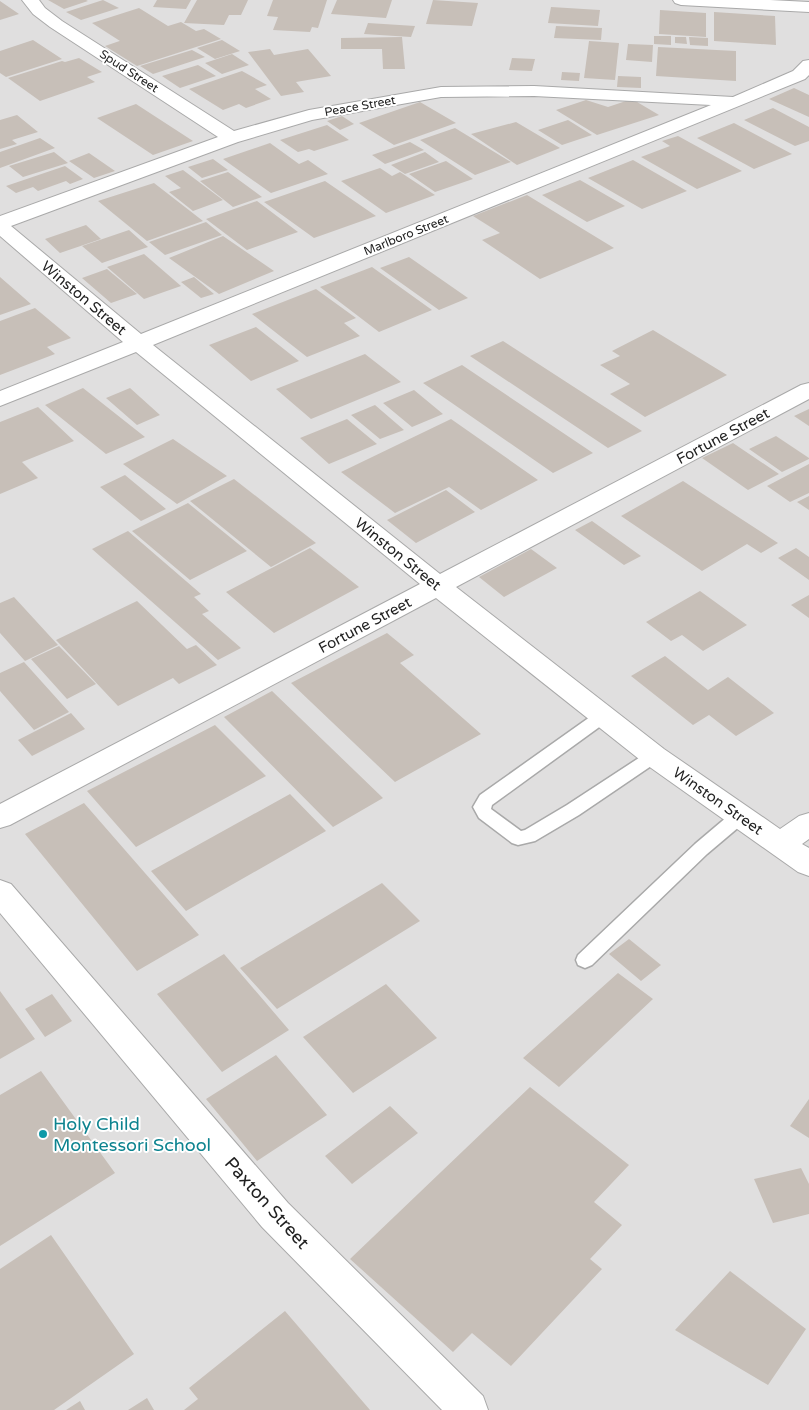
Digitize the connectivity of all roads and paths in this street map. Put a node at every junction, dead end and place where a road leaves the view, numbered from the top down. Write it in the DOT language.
graph roads {
  1 [pos="30,0"];
  2 [pos="681,0"];
  3 [pos="809,7"];
  4 [pos="809,65"];
  5 [pos="738,101"];
  6 [pos="232,138"];
  7 [pos="0,225"];
  8 [pos="138,343"];
  9 [pos="809,390"];
  10 [pos="0,399"];
  11 [pos="438,586"];
  12 [pos="603,716"];
  13 [pos="654,756"];
  14 [pos="740,816"];
  15 [pos="0,817"];
  16 [pos="809,824"];
  17 [pos="780,844"];
  18 [pos="809,864"];
  19 [pos="0,892"];
  20 [pos="585,960"];
  21 [pos="469,1410"];
  1 -- 6 [label="street, Spud Street"];
  2 -- 3 [label="street"];
  4 -- 5 [label="street, Marlboro Street"];
  5 -- 6 [label="street, Peace Street"];
  5 -- 8 [label="street, Marlboro Street"];
  6 -- 7 [label="street, Peace Street"];
  7 -- 8 [label="street, Winston Street"];
  8 -- 10 [label="street, Marlboro Street"];
  8 -- 11 [label="street, Winston Street"];
  9 -- 11 [label="street, Fortune Street"];
  11 -- 12 [label="street, Winston Street"];
  11 -- 15 [label="street, Fortune Street"];
  12 -- 13 [label="street, Winston Street"];
  12 -- 13 [label="lane"];
  13 -- 14 [label="street, Winston Street"];
  14 -- 17 [label="street, Winston Street"];
  14 -- 20 [label="lane"];
  16 -- 17 [label="street"];
  17 -- 18 [label="street, Winston Street"];
  19 -- 21 [label="street, Paxton Street"];
}
